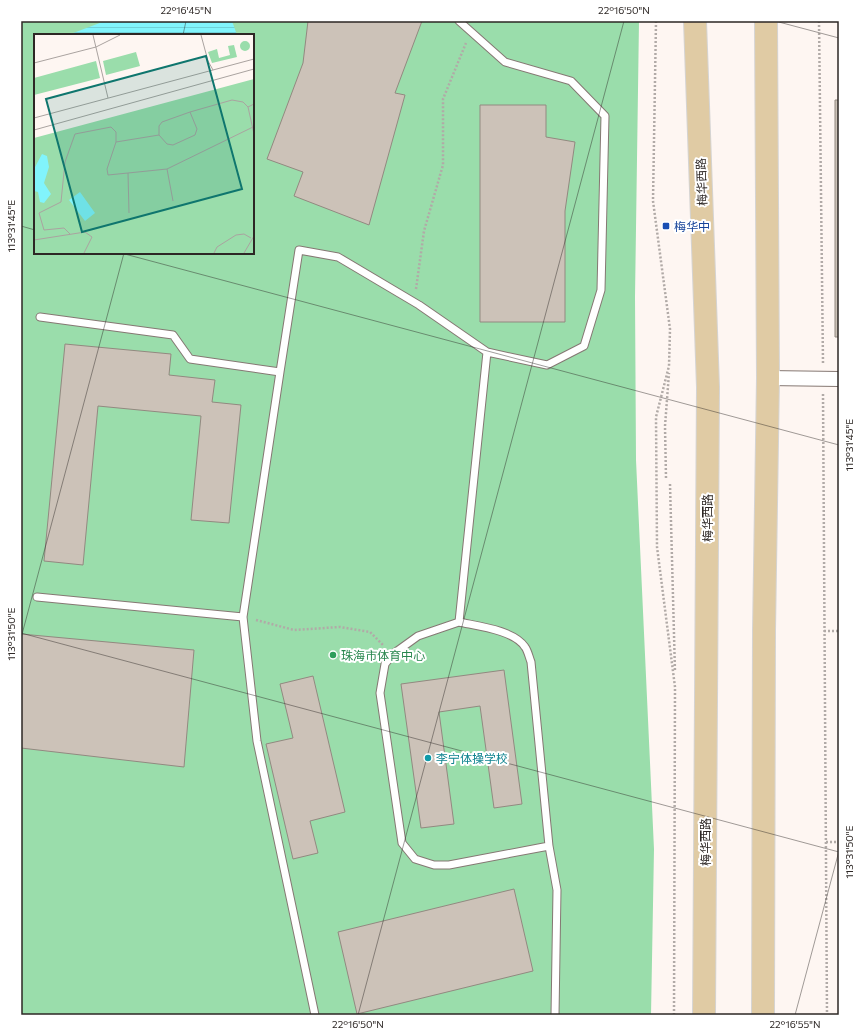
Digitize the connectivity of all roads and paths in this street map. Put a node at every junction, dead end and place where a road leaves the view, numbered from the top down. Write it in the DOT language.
graph roads {
  1 [pos="458,21"];
  2 [pos="656,21"];
  3 [pos="695,21"];
  4 [pos="766,21"];
  5 [pos="819,21"];
  6 [pos="471,32"];
  7 [pos="414,302"];
  8 [pos="40,317"];
  9 [pos="487,352"];
  10 [pos="669,366"];
  11 [pos="280,372"];
  12 [pos="768,378"];
  13 [pos="823,379"];
  14 [pos="839,379"];
  15 [pos="666,478"];
  16 [pos="670,484"];
  17 [pos="37,597"];
  18 [pos="243,617"];
  19 [pos="459,622"];
  20 [pos="824,631"];
  21 [pos="839,631"];
  22 [pos="392,654"];
  23 [pos="675,687"];
  24 [pos="826,842"];
  25 [pos="839,842"];
  26 [pos="549,846"];
  27 [pos="315,1015"];
  28 [pos="555,1015"];
  29 [pos="674,1015"];
  30 [pos="704,1015"];
  31 [pos="763,1015"];
  32 [pos="827,1015"];
  1 -- 6 [label="lane"];
  2 -- 10 [label="path"];
  3 -- 30 [label="main road, 梅华西路"];
  4 -- 12 [label="main road"];
  5 -- 13 [label="path"];
  6 -- 7 [label="path"];
  6 -- 9 [label="lane"];
  7 -- 9 [label="lane"];
  7 -- 11 [label="lane"];
  8 -- 11 [label="lane"];
  9 -- 19 [label="lane"];
  10 -- 15 [label="path"];
  10 -- 23 [label="path"];
  11 -- 18 [label="lane"];
  12 -- 13 [label="street"];
  12 -- 31 [label="main road"];
  13 -- 14 [label="street"];
  13 -- 20 [label="path"];
  16 -- 23 [label="path"];
  17 -- 18 [label="lane"];
  18 -- 22 [label="path"];
  18 -- 27 [label="lane"];
  19 -- 22 [label="lane"];
  19 -- 26 [label="lane"];
  20 -- 21 [label="path"];
  20 -- 24 [label="path"];
  22 -- 26 [label="lane"];
  23 -- 29 [label="path"];
  24 -- 25 [label="path"];
  24 -- 32 [label="path"];
  26 -- 28 [label="lane"];
}
